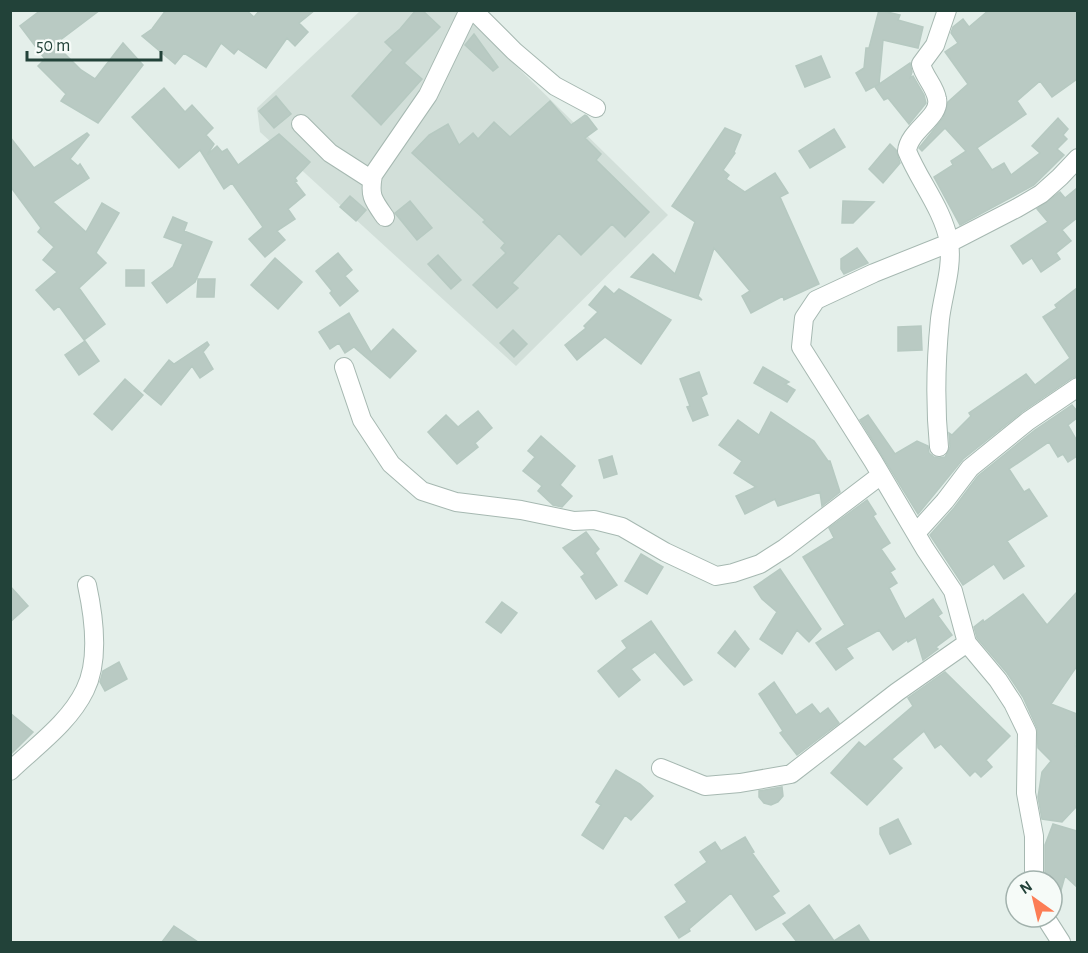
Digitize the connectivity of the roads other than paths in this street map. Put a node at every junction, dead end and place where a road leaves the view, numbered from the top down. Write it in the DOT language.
graph roads {
  1 [pos="471,10"];
  2 [pos="947,10"];
  3 [pos="596,108"];
  4 [pos="301,124"];
  5 [pos="1077,158"];
  6 [pos="372,180"];
  7 [pos="385,217"];
  8 [pos="949,243"];
  9 [pos="344,367"];
  10 [pos="1077,387"];
  11 [pos="939,447"];
  12 [pos="881,475"];
  13 [pos="916,533"];
  14 [pos="87,585"];
  15 [pos="967,643"];
  16 [pos="661,768"];
  17 [pos="10,771"];
  18 [pos="1034,869"];
  19 [pos="1053,929"];
  20 [pos="1061,942"];
  1 -- 3 [label="street"];
  1 -- 6 [label="street"];
  2 -- 8 [label="street"];
  4 -- 6 [label="street"];
  5 -- 8 [label="street"];
  6 -- 7 [label="street"];
  8 -- 11 [label="street"];
  8 -- 12 [label="street"];
  9 -- 12 [label="street"];
  10 -- 13 [label="street"];
  12 -- 13 [label="street"];
  13 -- 15 [label="street"];
  14 -- 17 [label="street"];
  15 -- 16 [label="street"];
  15 -- 18 [label="street"];
  19 -- 20 [label="street"];
}
